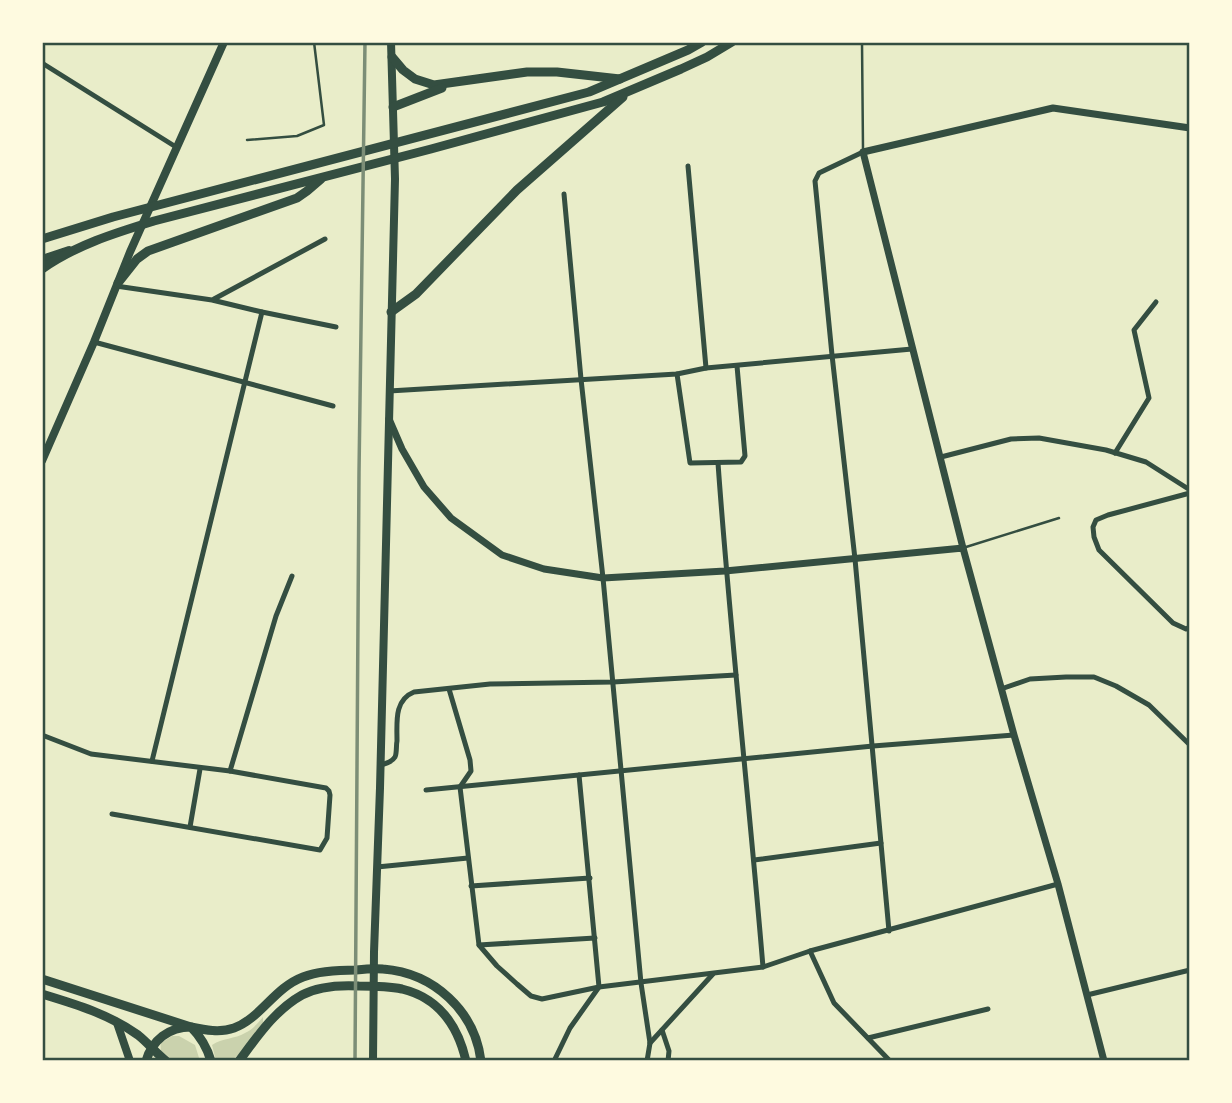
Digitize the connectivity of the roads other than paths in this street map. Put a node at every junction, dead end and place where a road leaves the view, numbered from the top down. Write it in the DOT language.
graph roads {
  1 [pos="224,42"];
  2 [pos="314,42"];
  3 [pos="391,42"];
  4 [pos="702,42"];
  5 [pos="732,42"];
  6 [pos="862,42"];
  7 [pos="392,57"];
  8 [pos="42,63"];
  9 [pos="622,79"];
  10 [pos="457,83"];
  11 [pos="630,92"];
  12 [pos="393,107"];
  13 [pos="1190,128"];
  14 [pos="247,140"];
  15 [pos="176,147"];
  16 [pos="863,152"];
  17 [pos="688,166"];
  18 [pos="323,177"];
  19 [pos="564,194"];
  20 [pos="112,234"];
  21 [pos="42,239"];
  22 [pos="325,239"];
  23 [pos="42,259"];
  24 [pos="42,269"];
  25 [pos="117,284"];
  26 [pos="212,300"];
  27 [pos="1156,302"];
  28 [pos="262,312"];
  29 [pos="391,312"];
  30 [pos="336,327"];
  31 [pos="94,342"];
  32 [pos="912,349"];
  33 [pos="832,355"];
  34 [pos="737,366"];
  35 [pos="706,368"];
  36 [pos="677,374"];
  37 [pos="581,379"];
  38 [pos="244,383"];
  39 [pos="389,391"];
  40 [pos="333,405"];
  41 [pos="388,415"];
  42 [pos="1115,453"];
  43 [pos="941,457"];
  44 [pos="42,461"];
  45 [pos="718,463"];
  46 [pos="1190,491"];
  47 [pos="1059,518"];
  48 [pos="963,548"];
  49 [pos="855,559"];
  50 [pos="726,571"];
  51 [pos="292,576"];
  52 [pos="603,578"];
  53 [pos="1190,627"];
  54 [pos="736,675"];
  55 [pos="613,682"];
  56 [pos="449,689"];
  57 [pos="1001,689"];
  58 [pos="42,735"];
  59 [pos="1014,735"];
  60 [pos="1190,745"];
  61 [pos="873,746"];
  62 [pos="744,759"];
  63 [pos="152,761"];
  64 [pos="380,766"];
  65 [pos="200,769"];
  66 [pos="621,770"];
  67 [pos="230,771"];
  68 [pos="579,775"];
  69 [pos="460,787"];
  70 [pos="426,790"];
  71 [pos="112,814"];
  72 [pos="190,828"];
  73 [pos="881,843"];
  74 [pos="468,858"];
  75 [pos="754,860"];
  76 [pos="377,867"];
  77 [pos="590,878"];
  78 [pos="1058,884"];
  79 [pos="471,886"];
  80 [pos="889,931"];
  81 [pos="595,938"];
  82 [pos="479,945"];
  83 [pos="810,951"];
  84 [pos="763,967"];
  85 [pos="1190,971"];
  86 [pos="713,974"];
  87 [pos="42,979"];
  88 [pos="641,983"];
  89 [pos="599,988"];
  90 [pos="42,994"];
  91 [pos="1087,995"];
  92 [pos="988,1009"];
  93 [pos="117,1023"];
  94 [pos="191,1027"];
  95 [pos="662,1030"];
  96 [pos="868,1038"];
  97 [pos="650,1043"];
  98 [pos="151,1047"];
  99 [pos="130,1061"];
  100 [pos="146,1061"];
  101 [pos="166,1061"];
  102 [pos="211,1061"];
  103 [pos="239,1061"];
  104 [pos="373,1061"];
  105 [pos="466,1061"];
  106 [pos="481,1061"];
  107 [pos="554,1061"];
  108 [pos="647,1061"];
  109 [pos="668,1061"];
  110 [pos="890,1061"];
  111 [pos="1104,1061"];
  1 -- 15 [label="main road"];
  2 -- 14 [label="lane"];
  3 -- 7 [label="main road"];
  4 -- 9 [label="main road"];
  5 -- 11 [label="main road"];
  6 -- 16 [label="lane"];
  7 -- 10 [label="main road"];
  7 -- 12 [label="main road"];
  8 -- 15 [label="street"];
  9 -- 10 [label="main road"];
  9 -- 21 [label="main road"];
  10 -- 12 [label="main road"];
  11 -- 18 [label="main road"];
  11 -- 29 [label="main road"];
  12 -- 29 [label="main road"];
  13 -- 16 [label="street"];
  15 -- 25 [label="main road"];
  16 -- 32 [label="street"];
  16 -- 33 [label="street"];
  17 -- 35 [label="street"];
  18 -- 20 [label="main road"];
  18 -- 25 [label="main road"];
  19 -- 37 [label="street"];
  20 -- 23 [label="main road"];
  20 -- 24 [label="main road"];
  22 -- 26 [label="street"];
  25 -- 26 [label="street"];
  25 -- 31 [label="main road"];
  26 -- 28 [label="street"];
  27 -- 42 [label="street"];
  28 -- 30 [label="street"];
  28 -- 38 [label="street"];
  29 -- 39 [label="main road"];
  31 -- 38 [label="street"];
  31 -- 44 [label="main road"];
  32 -- 33 [label="street"];
  32 -- 43 [label="street"];
  33 -- 34 [label="street"];
  33 -- 49 [label="street"];
  34 -- 35 [label="street"];
  34 -- 45 [label="street"];
  35 -- 36 [label="street"];
  36 -- 37 [label="street"];
  36 -- 45 [label="street"];
  37 -- 39 [label="street"];
  37 -- 52 [label="street"];
  38 -- 40 [label="street"];
  38 -- 63 [label="street"];
  39 -- 41 [label="main road"];
  41 -- 52 [label="street"];
  41 -- 64 [label="main road"];
  42 -- 43 [label="street"];
  42 -- 46 [label="street"];
  43 -- 48 [label="street"];
  45 -- 50 [label="street"];
  46 -- 53 [label="street"];
  47 -- 48 [label="lane"];
  48 -- 49 [label="street"];
  48 -- 57 [label="street"];
  49 -- 50 [label="street"];
  49 -- 61 [label="street"];
  50 -- 52 [label="street"];
  50 -- 54 [label="street"];
  51 -- 67 [label="street"];
  52 -- 55 [label="street"];
  54 -- 55 [label="street"];
  54 -- 62 [label="street"];
  55 -- 56 [label="street"];
  55 -- 66 [label="street"];
  56 -- 64 [label="street"];
  56 -- 69 [label="street"];
  57 -- 59 [label="street"];
  57 -- 60 [label="street"];
  58 -- 63 [label="street"];
  59 -- 61 [label="street"];
  59 -- 78 [label="street"];
  61 -- 62 [label="street"];
  61 -- 73 [label="street"];
  62 -- 66 [label="street"];
  62 -- 75 [label="street"];
  63 -- 65 [label="street"];
  64 -- 76 [label="main road"];
  65 -- 67 [label="street"];
  65 -- 72 [label="street"];
  66 -- 68 [label="street"];
  66 -- 88 [label="street"];
  67 -- 72 [label="street"];
  68 -- 69 [label="street"];
  68 -- 77 [label="street"];
  69 -- 70 [label="street"];
  69 -- 74 [label="street"];
  71 -- 72 [label="street"];
  73 -- 75 [label="street"];
  73 -- 80 [label="street"];
  74 -- 76 [label="street"];
  74 -- 79 [label="street"];
  75 -- 84 [label="street"];
  76 -- 104 [label="main road"];
  77 -- 79 [label="street"];
  77 -- 81 [label="street"];
  78 -- 80 [label="street"];
  78 -- 91 [label="street"];
  79 -- 82 [label="street"];
  80 -- 83 [label="street"];
  81 -- 82 [label="street"];
  81 -- 89 [label="street"];
  82 -- 89 [label="street"];
  83 -- 84 [label="street"];
  83 -- 96 [label="street"];
  84 -- 86 [label="street"];
  85 -- 91 [label="street"];
  86 -- 88 [label="street"];
  86 -- 95 [label="street"];
  87 -- 94 [label="main road"];
  88 -- 89 [label="street"];
  88 -- 97 [label="street"];
  89 -- 107 [label="street"];
  90 -- 93 [label="main road"];
  91 -- 111 [label="street"];
  92 -- 96 [label="street"];
  93 -- 98 [label="main road"];
  93 -- 99 [label="main road"];
  94 -- 98 [label="main road"];
  94 -- 102 [label="main road"];
  94 -- 106 [label="main road"];
  95 -- 97 [label="street"];
  95 -- 109 [label="street"];
  96 -- 110 [label="street"];
  97 -- 108 [label="street"];
  98 -- 100 [label="main road"];
  98 -- 101 [label="main road"];
  103 -- 105 [label="main road"];
}
